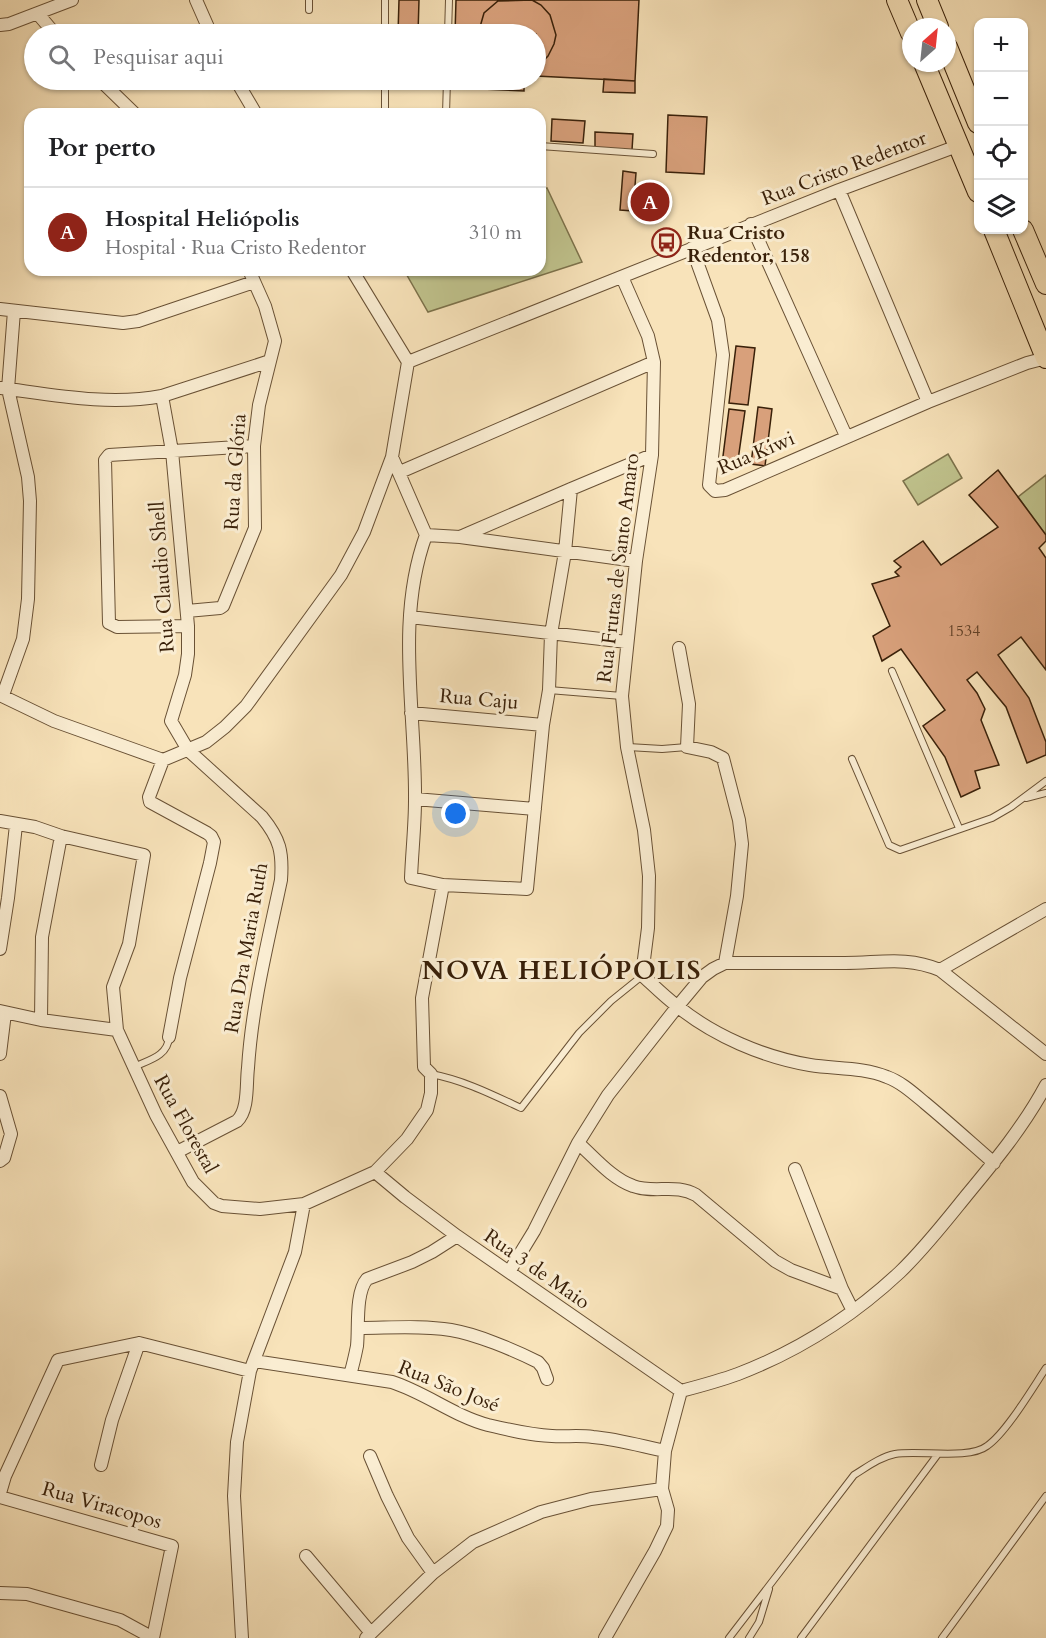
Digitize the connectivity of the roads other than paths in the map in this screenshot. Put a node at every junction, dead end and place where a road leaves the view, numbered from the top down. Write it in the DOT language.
graph roads {
  1 [pos="72,0"];
  2 [pos="196,0"];
  3 [pos="309,0"];
  4 [pos="385,0"];
  5 [pos="449,0"];
  6 [pos="897,0"];
  7 [pos="927,0"];
  8 [pos="309,10"];
  9 [pos="38,14"];
  10 [pos="905,18"];
  11 [pos="934,18"];
  12 [pos="46,24"];
  13 [pos="207,24"];
  14 [pos="385,24"];
  15 [pos="448,24"];
  16 [pos="0,25"];
  17 [pos="956,69"];
  18 [pos="928,72"];
  19 [pos="112,90"];
  20 [pos="242,90"];
  21 [pos="385,90"];
  22 [pos="447,90"];
  23 [pos="130,108"];
  24 [pos="252,108"];
  25 [pos="386,108"];
  26 [pos="446,108"];
  27 [pos="974,113"];
  28 [pos="960,145"];
  29 [pos="546,146"];
  30 [pos="653,154"];
  31 [pos="974,182"];
  32 [pos="839,190"];
  33 [pos="752,224"];
  34 [pos="996,234"];
  35 [pos="1025,234"];
  36 [pos="692,248"];
  37 [pos="251,276"];
  38 [pos="356,276"];
  39 [pos="622,277"];
  40 [pos="1046,284"];
  41 [pos="0,309"];
  42 [pos="14,311"];
  43 [pos="1046,358"];
  44 [pos="270,362"];
  45 [pos="408,362"];
  46 [pos="654,362"];
  47 [pos="4,388"];
  48 [pos="162,396"];
  49 [pos="928,402"];
  50 [pos="846,436"];
  51 [pos="254,446"];
  52 [pos="172,451"];
  53 [pos="652,455"];
  54 [pos="392,457"];
  55 [pos="400,472"];
  56 [pos="571,489"];
  57 [pos="426,536"];
  58 [pos="460,537"];
  59 [pos="565,552"];
  60 [pos="636,561"];
  61 [pos="187,611"];
  62 [pos="410,616"];
  63 [pos="188,626"];
  64 [pos="551,633"];
  65 [pos="627,642"];
  66 [pos="679,648"];
  67 [pos="892,671"];
  68 [pos="549,690"];
  69 [pos="1,695"];
  70 [pos="622,696"];
  71 [pos="411,713"];
  72 [pos="543,725"];
  73 [pos="627,747"];
  74 [pos="687,747"];
  75 [pos="188,750"];
  76 [pos="852,759"];
  77 [pos="163,760"];
  78 [pos="1046,781"];
  79 [pos="1046,793"];
  80 [pos="415,799"];
  81 [pos="1021,800"];
  82 [pos="536,808"];
  83 [pos="0,821"];
  84 [pos="16,825"];
  85 [pos="959,828"];
  86 [pos="61,836"];
  87 [pos="443,885"];
  88 [pos="1046,909"];
  89 [pos="0,949"];
  90 [pos="725,963"];
  91 [pos="940,970"];
  92 [pos="642,975"];
  93 [pos="677,1006"];
  94 [pos="3,1012"];
  95 [pos="41,1020"];
  96 [pos="117,1030"];
  97 [pos="169,1037"];
  98 [pos="0,1054"];
  99 [pos="1046,1054"];
  100 [pos="133,1067"];
  101 [pos="428,1070"];
  102 [pos="1046,1085"];
  103 [pos="0,1096"];
  104 [pos="578,1143"];
  105 [pos="177,1152"];
  106 [pos="0,1161"];
  107 [pos="994,1164"];
  108 [pos="795,1169"];
  109 [pos="375,1172"];
  110 [pos="304,1204"];
  111 [pos="457,1236"];
  112 [pos="509,1272"];
  113 [pos="842,1289"];
  114 [pos="853,1311"];
  115 [pos="359,1328"];
  116 [pos="139,1343"];
  117 [pos="252,1366"];
  118 [pos="1046,1368"];
  119 [pos="350,1375"];
  120 [pos="547,1379"];
  121 [pos="681,1391"];
  122 [pos="665,1451"];
  123 [pos="938,1454"];
  124 [pos="370,1456"];
  125 [pos="101,1465"];
  126 [pos="662,1489"];
  127 [pos="0,1495"];
  128 [pos="1046,1496"];
  129 [pos="306,1556"];
  130 [pos="433,1573"];
  131 [pos="771,1585"];
  132 [pos="0,1593"];
  133 [pos="368,1635"];
  134 [pos="153,1638"];
  135 [pos="243,1638"];
  136 [pos="604,1638"];
  137 [pos="729,1638"];
  138 [pos="749,1638"];
  139 [pos="801,1638"];
  140 [pos="942,1638"];
  1 -- 9 [label="street"];
  2 -- 13 [label="street"];
  3 -- 8 [label="lane"];
  4 -- 14 [label="lane"];
  5 -- 15 [label="lane"];
  6 -- 10 [label="main road"];
  7 -- 11 [label="main road"];
  9 -- 12 [label="street"];
  9 -- 16 [label="street"];
  17 -- 27 [label="main road"];
  18 -- 28 [label="main road"];
  19 -- 23 [label="street"];
  20 -- 24 [label="street"];
  21 -- 25 [label="lane"];
  22 -- 26 [label="lane"];
  28 -- 31 [label="main road"];
  28 -- 32 [label="street, Rua Cristo Redentor"];
  29 -- 30 [label="lane"];
  32 -- 33 [label="street, Rua Cristo Redentor"];
  32 -- 49 [label="street"];
  33 -- 36 [label="street, Rua Cristo Redentor"];
  33 -- 50 [label="street"];
  34 -- 43 [label="main road"];
  35 -- 40 [label="main road"];
  36 -- 39 [label="street, Rua Cristo Redentor"];
  36 -- 50 [label="street, Rua Kiwi"];
  37 -- 42 [label="street"];
  37 -- 44 [label="street, Rua da Glória"];
  38 -- 45 [label="street"];
  39 -- 45 [label="lane"];
  39 -- 46 [label="street"];
  41 -- 42 [label="street"];
  42 -- 47 [label="street"];
  43 -- 49 [label="street, Rua Kiwi"];
  44 -- 48 [label="street"];
  44 -- 51 [label="street, Rua da Glória"];
  45 -- 54 [label="street"];
  46 -- 53 [label="lane"];
  46 -- 55 [label="street"];
  47 -- 48 [label="street"];
  47 -- 69 [label="street"];
  48 -- 52 [label="street, Rua Claudio Shell"];
  49 -- 50 [label="street, Rua Kiwi"];
  51 -- 52 [label="street"];
  51 -- 61 [label="street, Rua da Glória"];
  52 -- 61 [label="street, Rua Claudio Shell"];
  52 -- 63 [label="street"];
  53 -- 56 [label="street"];
  53 -- 60 [label="street, Rua Frutas de Santo Amaro"];
  54 -- 55 [label="street"];
  54 -- 75 [label="street"];
  55 -- 57 [label="street"];
  56 -- 58 [label="street"];
  56 -- 59 [label="street"];
  57 -- 58 [label="street"];
  57 -- 62 [label="street"];
  58 -- 59 [label="street"];
  59 -- 60 [label="street"];
  59 -- 64 [label="street"];
  60 -- 65 [label="street, Rua Frutas de Santo Amaro"];
  61 -- 63 [label="street, Rua Claudio Shell"];
  62 -- 64 [label="street"];
  62 -- 71 [label="street"];
  63 -- 75 [label="street, Rua Claudio Shell"];
  64 -- 65 [label="street"];
  64 -- 68 [label="street"];
  65 -- 70 [label="street, Rua Frutas de Santo Amaro"];
  66 -- 74 [label="street"];
  67 -- 85 [label="lane"];
  68 -- 70 [label="lane"];
  68 -- 72 [label="street"];
  69 -- 77 [label="street"];
  70 -- 73 [label="street, Rua Frutas de Santo Amaro"];
  71 -- 72 [label="street, Rua Caju"];
  71 -- 80 [label="street"];
  72 -- 82 [label="street"];
  73 -- 74 [label="lane"];
  73 -- 92 [label="street, Rua Frutas de Santo Amaro"];
  74 -- 90 [label="street"];
  75 -- 77 [label="street"];
  75 -- 105 [label="street, Rua Dra Maria Ruth"];
  76 -- 85 [label="lane"];
  77 -- 97 [label="street"];
  78 -- 81 [label="lane"];
  79 -- 81 [label="lane"];
  80 -- 82 [label="street"];
  80 -- 87 [label="street"];
  81 -- 85 [label="lane"];
  82 -- 87 [label="street"];
  83 -- 84 [label="street"];
  84 -- 86 [label="street"];
  84 -- 89 [label="street"];
  86 -- 95 [label="street"];
  86 -- 96 [label="street, Rua Florestal"];
  87 -- 101 [label="street, Rua Florestal"];
  88 -- 91 [label="street"];
  90 -- 91 [label="street"];
  90 -- 93 [label="street"];
  91 -- 99 [label="street"];
  92 -- 93 [label="street"];
  92 -- 101 [label="lane"];
  93 -- 104 [label="street"];
  93 -- 107 [label="street"];
  94 -- 95 [label="street"];
  94 -- 98 [label="street"];
  95 -- 96 [label="street"];
  96 -- 100 [label="street, Rua Florestal"];
  97 -- 100 [label="lane"];
  100 -- 105 [label="street, Rua Florestal"];
  101 -- 109 [label="street, Rua Florestal"];
  102 -- 107 [label="street"];
  103 -- 106 [label="street"];
  104 -- 112 [label="street"];
  104 -- 113 [label="street"];
  105 -- 110 [label="street, Rua Florestal"];
  107 -- 114 [label="street"];
  108 -- 113 [label="street"];
  109 -- 110 [label="street, Rua Florestal"];
  109 -- 111 [label="street, Rua 3 de Maio"];
  110 -- 117 [label="street"];
  111 -- 112 [label="street, Rua 3 de Maio"];
  111 -- 115 [label="street"];
  112 -- 121 [label="street, Rua 3 de Maio"];
  113 -- 114 [label="street"];
  114 -- 121 [label="street"];
  115 -- 119 [label="street"];
  115 -- 120 [label="street"];
  116 -- 117 [label="street, Rua São José"];
  116 -- 125 [label="street"];
  116 -- 127 [label="street"];
  117 -- 119 [label="street, Rua São José"];
  117 -- 135 [label="street"];
  118 -- 123 [label="lane"];
  119 -- 122 [label="street, Rua São José"];
  121 -- 122 [label="street"];
  122 -- 126 [label="street"];
  123 -- 131 [label="lane"];
  123 -- 139 [label="lane"];
  124 -- 130 [label="street"];
  126 -- 130 [label="street"];
  126 -- 136 [label="street"];
  127 -- 134 [label="street, Rua Viracopos"];
  128 -- 140 [label="lane"];
  129 -- 133 [label="street"];
  130 -- 133 [label="street"];
  131 -- 137 [label="lane"];
  131 -- 138 [label="lane"];
  132 -- 134 [label="street"];
}
